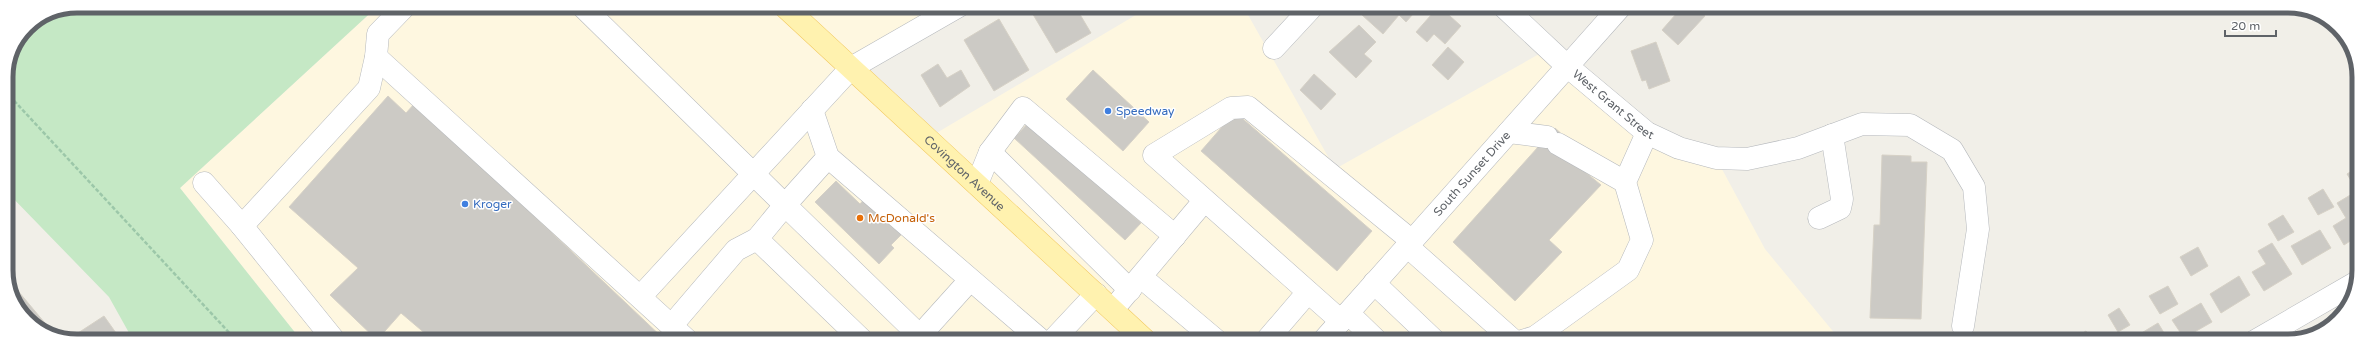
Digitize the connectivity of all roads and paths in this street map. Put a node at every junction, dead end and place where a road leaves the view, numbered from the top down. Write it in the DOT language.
graph roads {
  1 [pos="398,13"];
  2 [pos="589,13"];
  3 [pos="792,13"];
  4 [pos="947,13"];
  5 [pos="1306,13"];
  6 [pos="1510,13"];
  7 [pos="1615,13"];
  8 [pos="1274,48"];
  9 [pos="376,57"];
  10 [pos="1567,66"];
  11 [pos="851,68"];
  12 [pos="13,100"];
  13 [pos="812,110"];
  14 [pos="1509,132"];
  15 [pos="1647,133"];
  16 [pos="1832,135"];
  17 [pos="990,152"];
  18 [pos="828,157"];
  19 [pos="753,174"];
  20 [pos="1625,182"];
  21 [pos="204,183"];
  22 [pos="977,184"];
  23 [pos="1204,201"];
  24 [pos="785,205"];
  25 [pos="1819,218"];
  26 [pos="242,226"];
  27 [pos="1175,236"];
  28 [pos="757,239"];
  29 [pos="1409,244"];
  30 [pos="970,280"];
  31 [pos="1136,283"];
  32 [pos="1374,283"];
  33 [pos="2350,286"];
  34 [pos="1308,292"];
  35 [pos="1096,294"];
  36 [pos="641,296"];
  37 [pos="1112,309"];
  38 [pos="1344,317"];
  39 [pos="672,325"];
  40 [pos="1963,326"];
  41 [pos="230,334"];
  42 [pos="329,334"];
  43 [pos="681,334"];
  44 [pos="856,334"];
  45 [pos="913,334"];
  46 [pos="922,334"];
  47 [pos="1034,334"];
  48 [pos="1059,334"];
  49 [pos="1139,334"];
  50 [pos="1207,334"];
  51 [pos="1272,334"];
  52 [pos="1329,334"];
  53 [pos="1367,334"];
  54 [pos="1428,334"];
  55 [pos="1506,334"];
  56 [pos="1536,334"];
  57 [pos="2267,334"];
  1 -- 9 [label="street"];
  2 -- 19 [label="street"];
  3 -- 11 [label="main road, Covington Avenue"];
  4 -- 11 [label="street"];
  5 -- 8 [label="street"];
  6 -- 10 [label="street, West Grant Street"];
  7 -- 10 [label="street, South Sunset Drive"];
  9 -- 26 [label="street"];
  9 -- 36 [label="street"];
  10 -- 14 [label="street, South Sunset Drive"];
  10 -- 15 [label="street, West Grant Street"];
  11 -- 13 [label="street"];
  11 -- 22 [label="main road, Covington Avenue"];
  12 -- 41 [label="path"];
  13 -- 18 [label="street"];
  13 -- 19 [label="street"];
  14 -- 20 [label="street"];
  14 -- 29 [label="street, South Sunset Drive"];
  15 -- 16 [label="street, West Grant Street"];
  15 -- 20 [label="street"];
  16 -- 25 [label="street"];
  16 -- 40 [label="street, West Grant Street"];
  17 -- 22 [label="street"];
  17 -- 27 [label="street"];
  17 -- 31 [label="street"];
  18 -- 24 [label="street"];
  18 -- 30 [label="street"];
  19 -- 24 [label="street"];
  19 -- 36 [label="street"];
  20 -- 56 [label="street"];
  21 -- 26 [label="street"];
  22 -- 35 [label="main road, Covington Avenue"];
  23 -- 27 [label="street"];
  23 -- 29 [label="street"];
  23 -- 34 [label="street"];
  24 -- 28 [label="street"];
  24 -- 45 [label="street"];
  26 -- 42 [label="street"];
  27 -- 31 [label="street"];
  28 -- 39 [label="street"];
  28 -- 44 [label="street"];
  29 -- 32 [label="street, South Sunset Drive"];
  29 -- 55 [label="street"];
  30 -- 46 [label="street"];
  30 -- 47 [label="street"];
  31 -- 37 [label="street"];
  31 -- 50 [label="street"];
  32 -- 38 [label="street, South Sunset Drive"];
  32 -- 54 [label="street"];
  33 -- 57 [label="street"];
  34 -- 38 [label="street"];
  34 -- 51 [label="street"];
  35 -- 37 [label="main road, Covington Avenue"];
  35 -- 48 [label="street"];
  36 -- 39 [label="street"];
  37 -- 49 [label="main road, Covington Avenue"];
  38 -- 52 [label="street, South Sunset Drive"];
  38 -- 53 [label="street"];
  39 -- 43 [label="street"];
}
